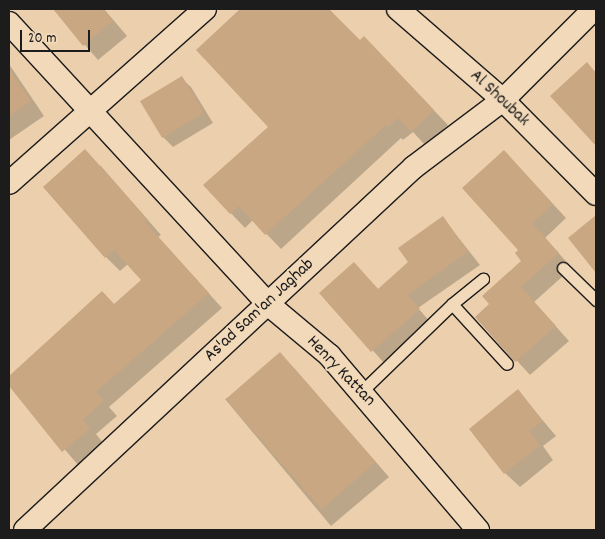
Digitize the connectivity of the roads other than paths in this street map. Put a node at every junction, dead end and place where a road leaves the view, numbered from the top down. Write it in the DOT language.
graph roads {
  1 [pos="205,9"];
  2 [pos="398,9"];
  3 [pos="594,9"];
  4 [pos="9,22"];
  5 [pos="502,100"];
  6 [pos="89,114"];
  7 [pos="9,183"];
  8 [pos="596,194"];
  9 [pos="563,268"];
  10 [pos="484,279"];
  11 [pos="596,300"];
  12 [pos="268,304"];
  13 [pos="452,304"];
  14 [pos="507,364"];
  15 [pos="361,392"];
  16 [pos="25,530"];
  17 [pos="478,530"];
  1 -- 6 [label="street"];
  2 -- 5 [label="street, Al Shoubak"];
  3 -- 5 [label="street, As'ad Sam'an Jaghab"];
  4 -- 6 [label="street, Henry Kattan"];
  5 -- 8 [label="street, Al Shoubak"];
  5 -- 12 [label="street, As'ad Sam'an Jaghab"];
  6 -- 7 [label="street"];
  6 -- 12 [label="street, Henry Kattan"];
  9 -- 11 [label="lane"];
  10 -- 13 [label="lane"];
  12 -- 15 [label="street, Henry Kattan"];
  12 -- 16 [label="street, As'ad Sam'an Jaghab"];
  13 -- 14 [label="lane"];
  13 -- 15 [label="lane"];
  15 -- 17 [label="street, Henry Kattan"];
}
